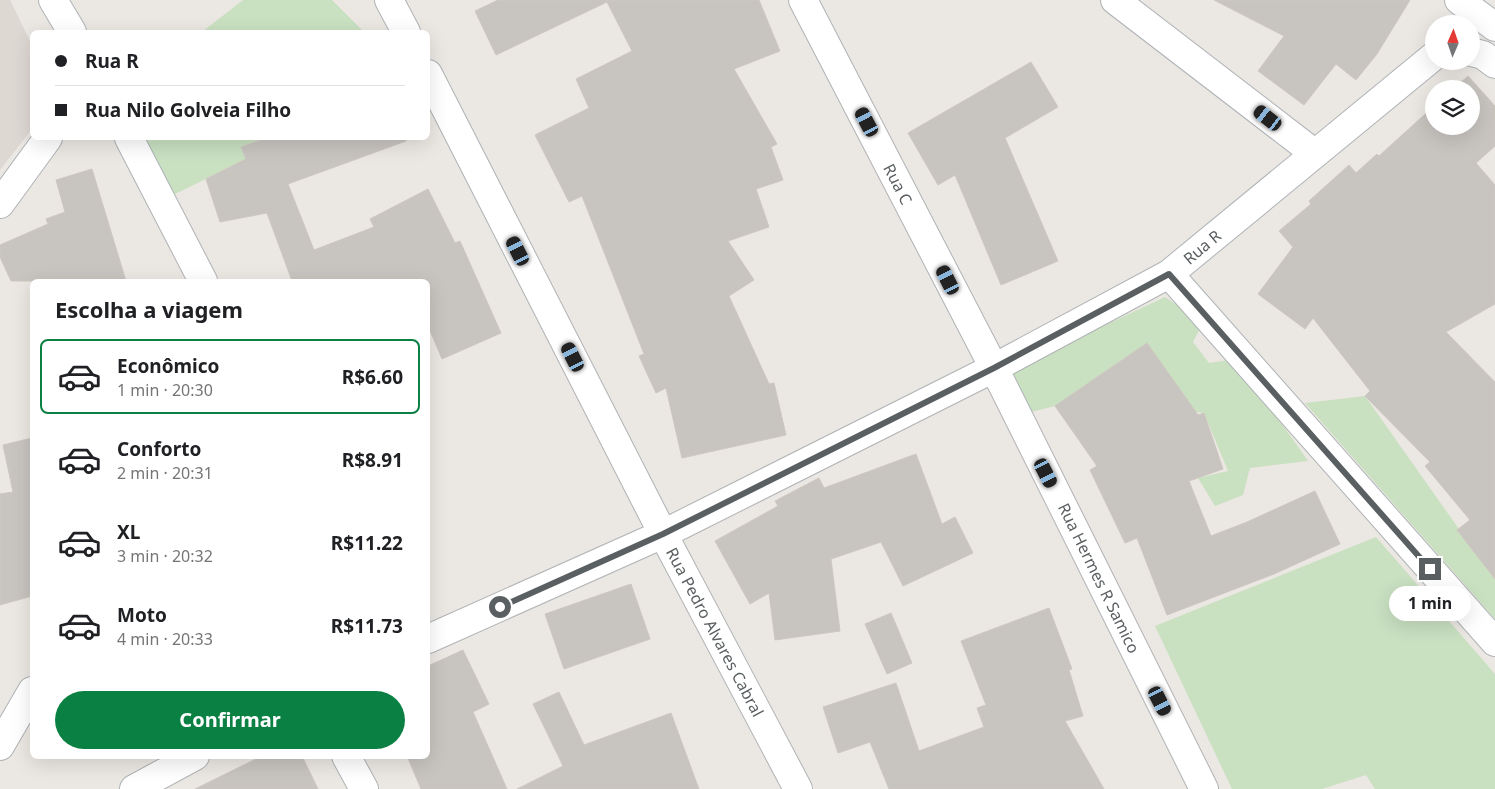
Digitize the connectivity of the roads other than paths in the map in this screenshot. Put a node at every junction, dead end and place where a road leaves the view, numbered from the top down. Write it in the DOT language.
graph roads {
  1 [pos="53,0"];
  2 [pos="389,0"];
  3 [pos="803,0"];
  4 [pos="1115,0"];
  5 [pos="1459,0"];
  6 [pos="1492,21"];
  7 [pos="71,30"];
  8 [pos="405,30"];
  9 [pos="1480,54"];
  10 [pos="1425,63"];
  11 [pos="1495,64"];
  12 [pos="430,78"];
  13 [pos="47,140"];
  14 [pos="130,140"];
  15 [pos="1314,153"];
  16 [pos="0,204"];
  17 [pos="1169,274"];
  18 [pos="202,279"];
  19 [pos="994,368"];
  20 [pos="663,534"];
  21 [pos="430,638"];
  22 [pos="1495,642"];
  23 [pos="30,694"];
  24 [pos="0,746"];
  25 [pos="189,759"];
  26 [pos="348,759"];
  27 [pos="134,789"];
  28 [pos="364,789"];
  29 [pos="798,789"];
  30 [pos="1204,789"];
  1 -- 7 [label="street"];
  2 -- 8 [label="street"];
  3 -- 19 [label="street, Rua C"];
  4 -- 15 [label="street"];
  5 -- 6 [label="street"];
  9 -- 11 [label="street"];
  10 -- 15 [label="street, Rua R"];
  12 -- 20 [label="street, Rua Pedro Alvares Cabral"];
  13 -- 16 [label="street"];
  14 -- 18 [label="street"];
  15 -- 17 [label="street, Rua R"];
  17 -- 19 [label="street, Rua R"];
  17 -- 22 [label="street"];
  19 -- 20 [label="street, Rua R"];
  19 -- 30 [label="street, Rua Hermes R Samico"];
  20 -- 21 [label="street, Rua R"];
  20 -- 29 [label="street, Rua Pedro Alvares Cabral"];
  23 -- 24 [label="street"];
  25 -- 27 [label="street"];
  26 -- 28 [label="street"];
}
